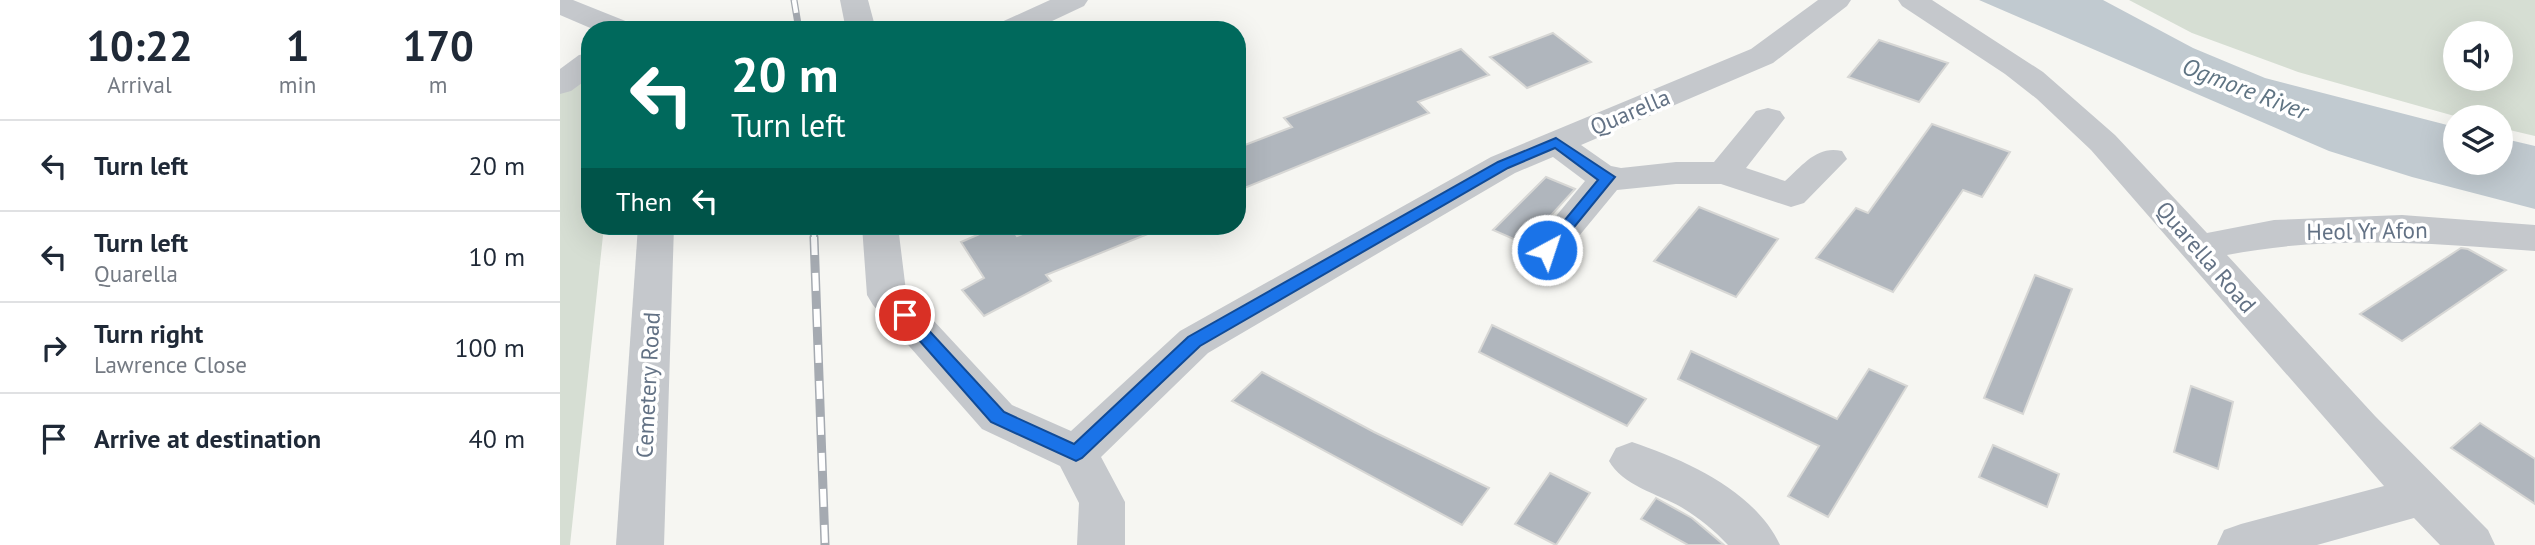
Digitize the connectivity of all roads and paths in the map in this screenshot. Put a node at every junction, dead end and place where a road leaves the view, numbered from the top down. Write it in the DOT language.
graph roads {
  1 [pos="854,0"];
  2 [pos="1074,0"];
  3 [pos="1837,0"];
  4 [pos="1912,0"];
  5 [pos="560,5"];
  6 [pos="600,21"];
  7 [pos="859,21"];
  8 [pos="1028,21"];
  9 [pos="581,69"];
  10 [pos="560,84"];
  11 [pos="1768,118"];
  12 [pos="1556,143"];
  13 [pos="1830,159"];
  14 [pos="1724,173"];
  15 [pos="1608,177"];
  16 [pos="656,235"];
  17 [pos="881,235"];
  18 [pos="2535,238"];
  19 [pos="2200,247"];
  20 [pos="1547,250"];
  21 [pos="1076,453"];
  22 [pos="1632,461"];
  23 [pos="2421,496"];
  24 [pos="640,545"];
  25 [pos="1101,545"];
  26 [pos="1756,545"];
  27 [pos="2241,545"];
  28 [pos="2471,545"];
  1 -- 7 [label="street"];
  2 -- 8 [label="street"];
  3 -- 12 [label="street, Quarella"];
  4 -- 19 [label="street, Quarella Road"];
  5 -- 6 [label="street"];
  9 -- 10 [label="street"];
  11 -- 14 [label="street"];
  12 -- 15 [label="street"];
  12 -- 21 [label="street, Quarella"];
  13 -- 14 [label="street"];
  14 -- 15 [label="street"];
  15 -- 20 [label="street"];
  16 -- 24 [label="street, Cemetery Road"];
  17 -- 21 [label="street"];
  18 -- 19 [label="street, Heol Yr Afon"];
  19 -- 23 [label="street, Quarella Road"];
  21 -- 25 [label="street"];
  22 -- 26 [label="street"];
  23 -- 27 [label="street"];
  23 -- 28 [label="street, Quarella Road"];
}
